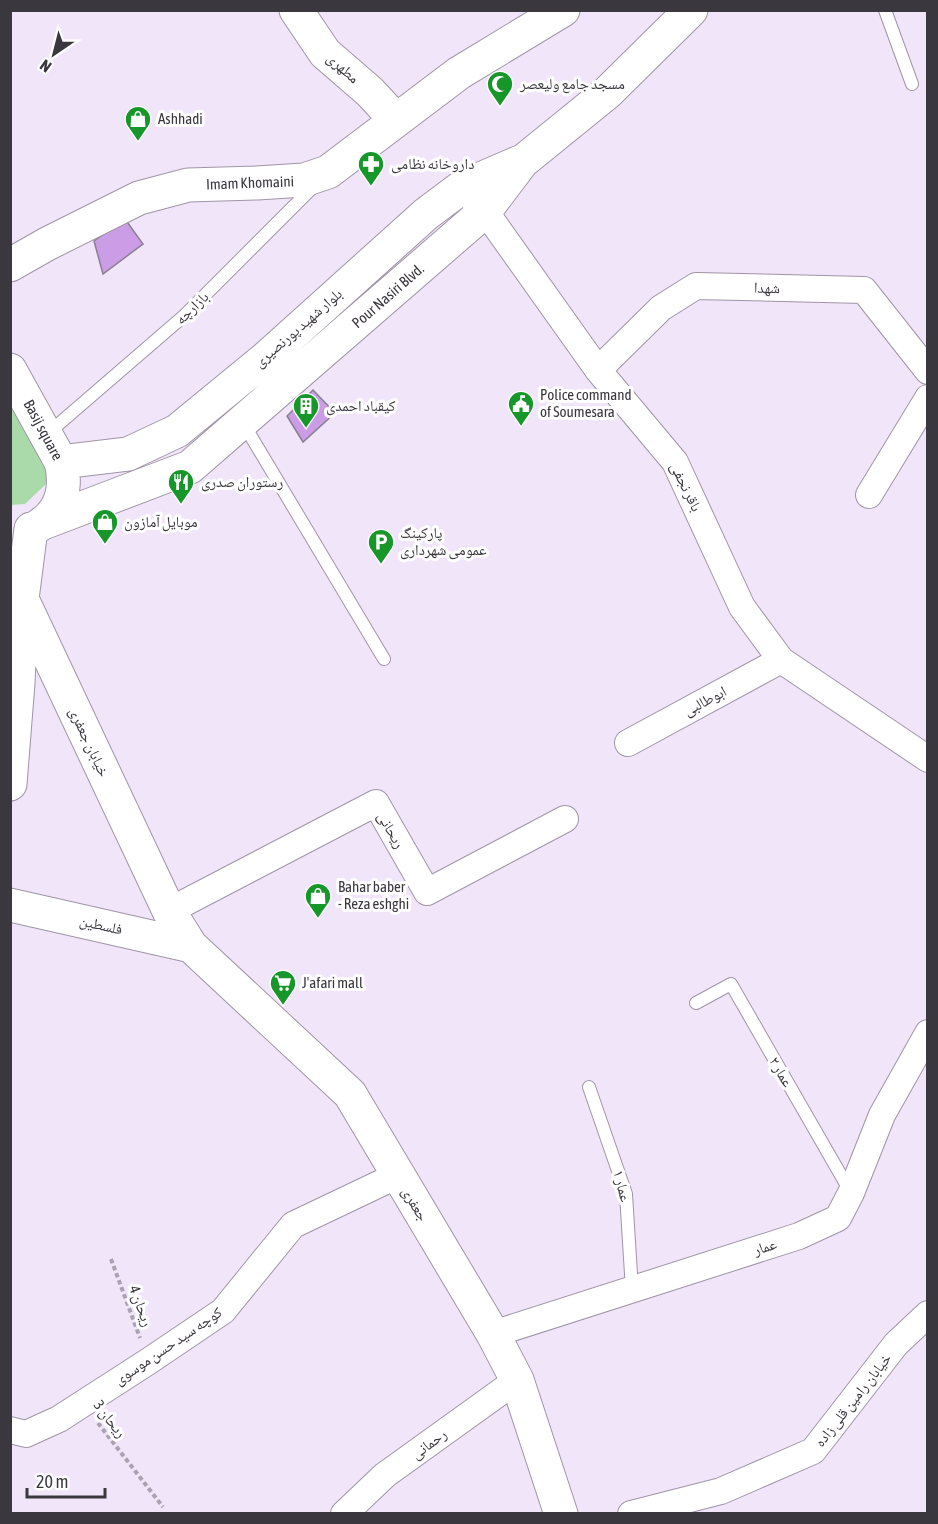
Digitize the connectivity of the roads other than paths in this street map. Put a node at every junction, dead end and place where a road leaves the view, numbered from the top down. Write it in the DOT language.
graph roads {
  1 [pos="296,10"];
  2 [pos="563,10"];
  3 [pos="691,10"];
  4 [pos="885,10"];
  5 [pos="912,84"];
  6 [pos="396,120"];
  7 [pos="522,162"];
  8 [pos="328,172"];
  9 [pos="462,187"];
  10 [pos="485,211"];
  11 [pos="10,265"];
  12 [pos="10,370"];
  13 [pos="598,370"];
  14 [pos="927,371"];
  15 [pos="927,398"];
  16 [pos="243,422"];
  17 [pos="54,448"];
  18 [pos="869,495"];
  19 [pos="28,528"];
  20 [pos="14,596"];
  21 [pos="384,659"];
  22 [pos="781,660"];
  23 [pos="628,742"];
  24 [pos="927,759"];
  25 [pos="10,784"];
  26 [pos="565,819"];
  27 [pos="10,905"];
  28 [pos="169,911"];
  29 [pos="191,946"];
  30 [pos="696,1003"];
  31 [pos="927,1033"];
  32 [pos="589,1087"];
  33 [pos="398,1175"];
  34 [pos="851,1193"];
  35 [pos="632,1290"];
  36 [pos="927,1314"];
  37 [pos="493,1334"];
  38 [pos="517,1380"];
  39 [pos="10,1430"];
  40 [pos="344,1514"];
  41 [pos="561,1514"];
  42 [pos="631,1514"];
  1 -- 6 [label="main road, مطهری"];
  2 -- 6 [label="main road, Imam Khomaini"];
  3 -- 7 [label="main road, Pour Nasiri Blvd."];
  4 -- 5 [label="lane"];
  6 -- 8 [label="main road, Imam Khomaini"];
  7 -- 9 [label="main road, بلوار شهید پورنصیری"];
  7 -- 10 [label="main road, Pour Nasiri Blvd."];
  8 -- 11 [label="main road, Imam Khomaini"];
  8 -- 17 [label="lane, بازارچه"];
  9 -- 10 [label="street, باقر نجفی"];
  9 -- 17 [label="main road, بلوار شهید پورنصیری"];
  10 -- 13 [label="street, باقر نجفی"];
  10 -- 16 [label="main road, Pour Nasiri Blvd."];
  12 -- 17 [label="main road, Basij square"];
  13 -- 14 [label="street, شهدا"];
  13 -- 22 [label="street, باقر نجفی"];
  15 -- 18 [label="street"];
  16 -- 19 [label="main road, Pour Nasiri Blvd."];
  16 -- 21 [label="lane"];
  17 -- 19 [label="main road, Basij square"];
  19 -- 20 [label="main road"];
  20 -- 25 [label="main road"];
  20 -- 28 [label="main road, خیابان جعفری"];
  22 -- 23 [label="street, ابوطالبی"];
  22 -- 24 [label="street, باقر نجفی"];
  26 -- 28 [label="street, ریحانی"];
  27 -- 29 [label="main road, فلسطین"];
  28 -- 29 [label="main road, خیابان جعفری"];
  29 -- 33 [label="main road, جعفری"];
  30 -- 34 [label="lane, عمار ۲"];
  31 -- 34 [label="street, عمار"];
  32 -- 35 [label="lane, عمار ۱"];
  33 -- 37 [label="main road, جعفری"];
  33 -- 39 [label="street, کوچه سید حسن موسوی"];
  34 -- 35 [label="street, عمار"];
  35 -- 37 [label="street, عمار"];
  36 -- 42 [label="street, خیابان رامین قلی زاده"];
  37 -- 38 [label="main road, جعفری"];
  38 -- 40 [label="street, رحمانی"];
  38 -- 41 [label="main road, جعفری"];
}
